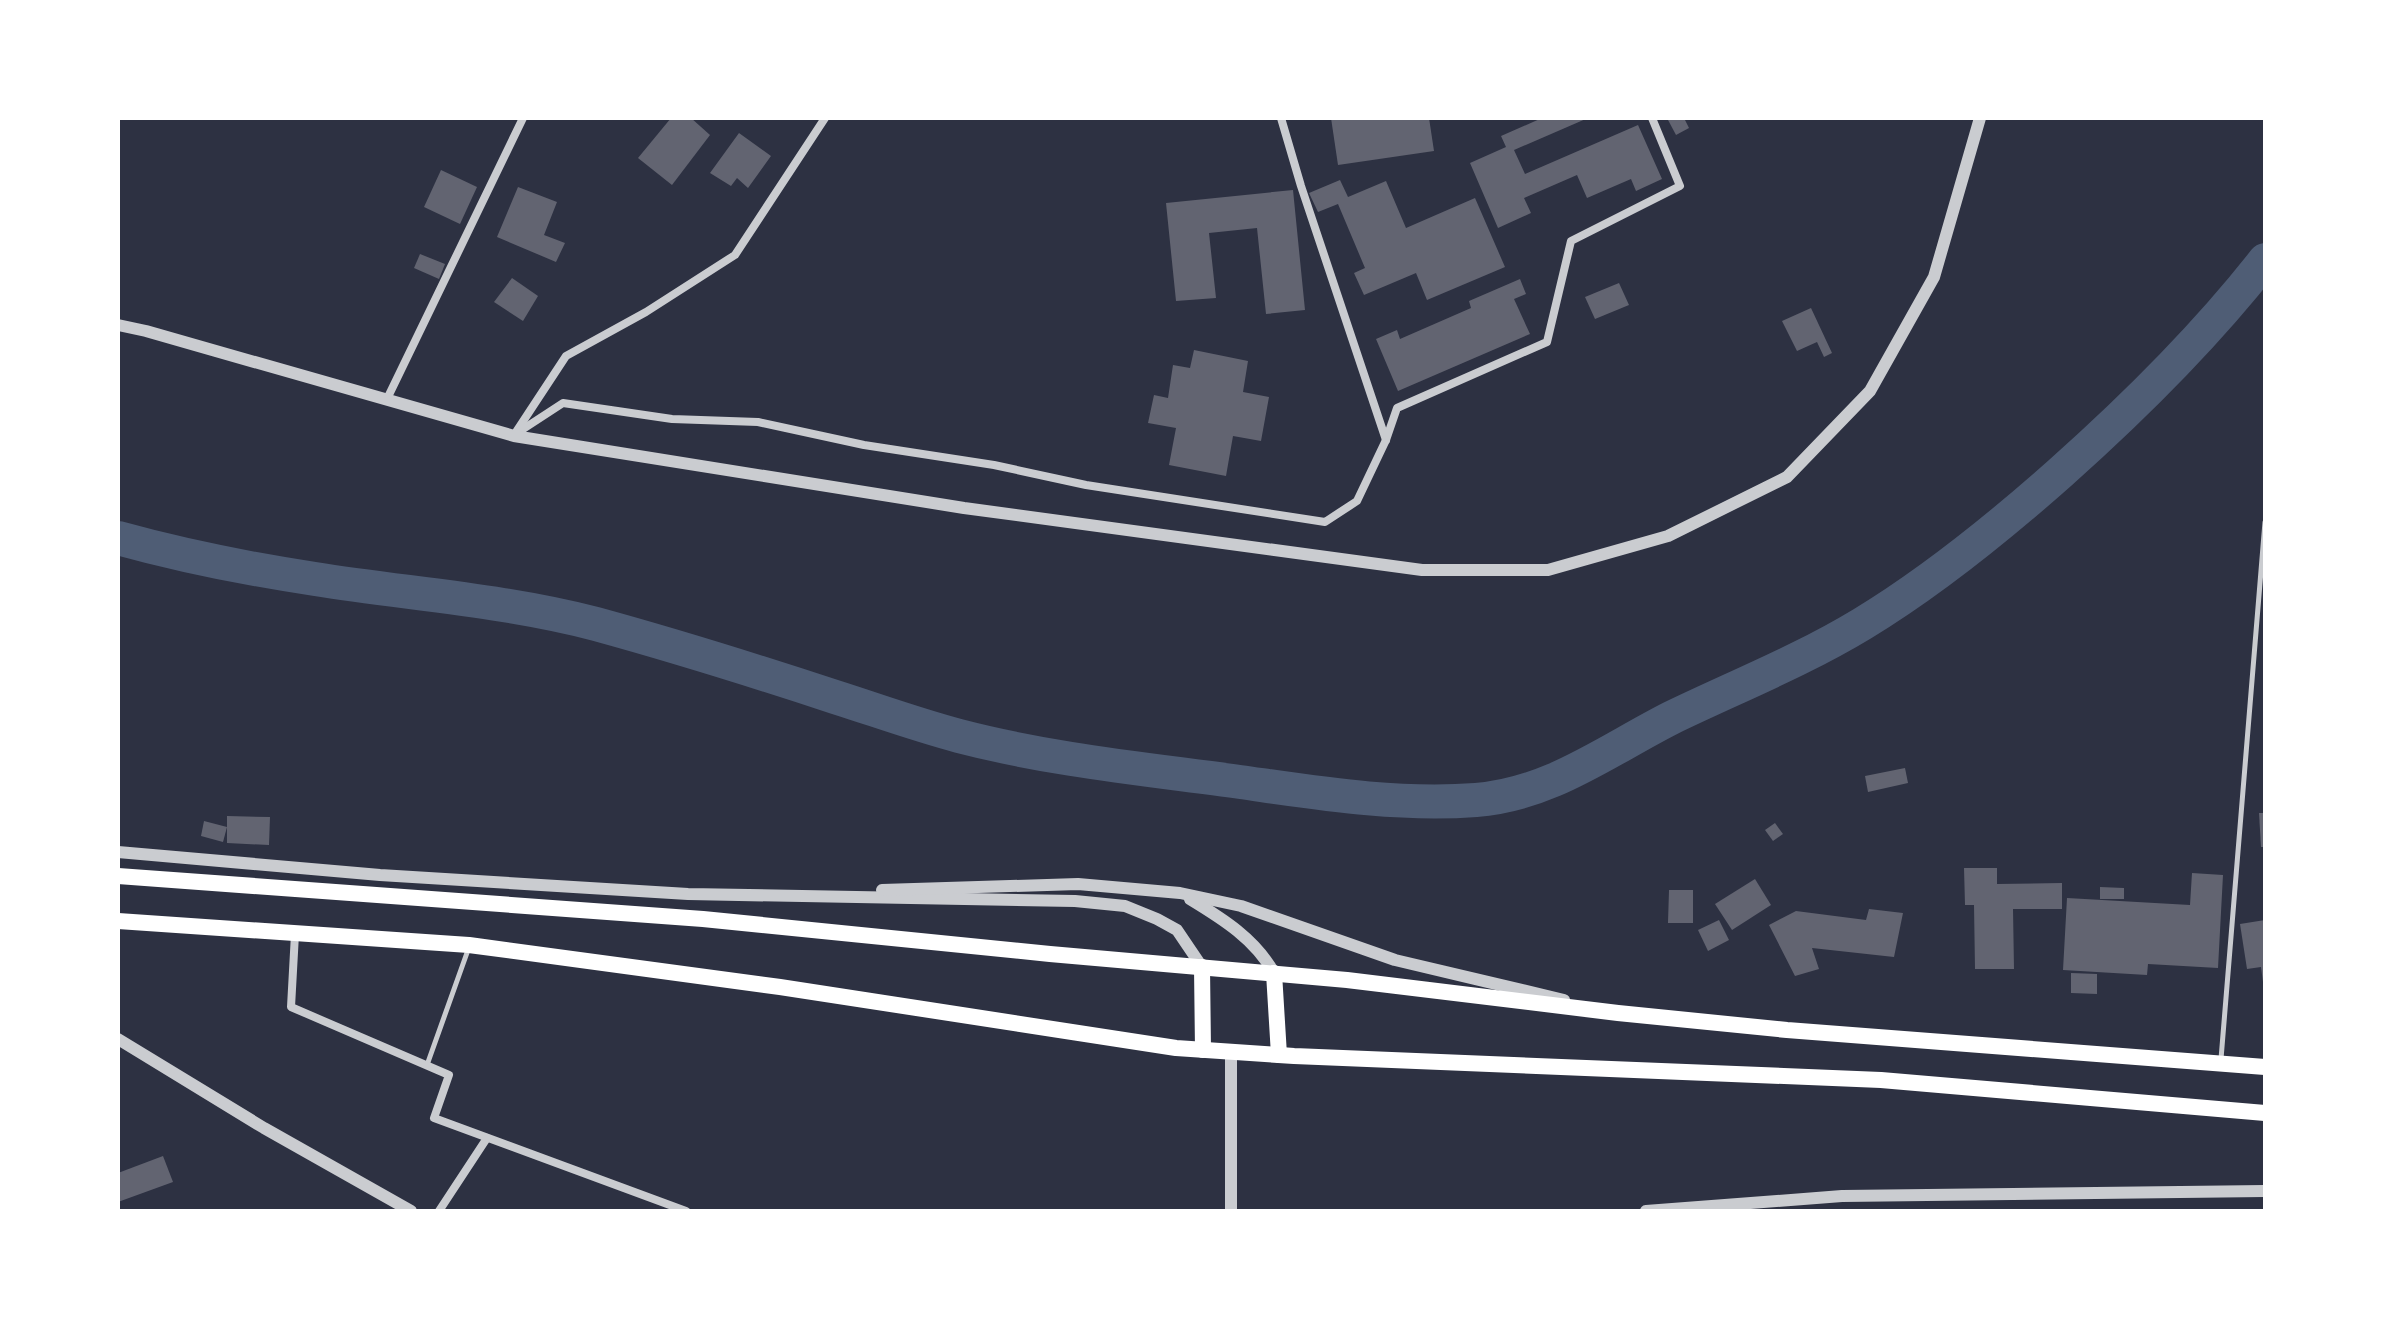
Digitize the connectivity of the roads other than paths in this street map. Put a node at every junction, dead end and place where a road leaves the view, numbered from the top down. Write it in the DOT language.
graph roads {
  1 [pos="523,118"];
  2 [pos="825,118"];
  3 [pos="1281,118"];
  4 [pos="1652,118"];
  5 [pos="1980,118"];
  6 [pos="118,325"];
  7 [pos="387,399"];
  8 [pos="514,436"];
  9 [pos="1386,440"];
  10 [pos="2265,522"];
  11 [pos="118,852"];
  12 [pos="118,876"];
  13 [pos="1180,893"];
  14 [pos="734,894"];
  15 [pos="118,921"];
  16 [pos="295,933"];
  17 [pos="469,945"];
  18 [pos="1202,967"];
  19 [pos="1274,973"];
  20 [pos="1618,1013"];
  21 [pos="118,1039"];
  22 [pos="1203,1050"];
  23 [pos="1231,1052"];
  24 [pos="1286,1055"];
  25 [pos="2221,1064"];
  26 [pos="427,1066"];
  27 [pos="2265,1067"];
  28 [pos="2265,1113"];
  29 [pos="487,1138"];
  30 [pos="2265,1191"];
  31 [pos="1701,1209"];
  32 [pos="411,1211"];
  33 [pos="439,1211"];
  34 [pos="686,1211"];
  35 [pos="1231,1211"];
  36 [pos="1646,1211"];
  1 -- 7 [label="street"];
  2 -- 8 [label="street"];
  3 -- 9 [label="street"];
  4 -- 9 [label="street"];
  5 -- 8 [label="street"];
  6 -- 7 [label="street"];
  7 -- 8 [label="street"];
  8 -- 9 [label="street"];
  10 -- 25 [label="lane"];
  11 -- 14 [label="street"];
  12 -- 18 [label="highway"];
  13 -- 14 [label="street"];
  13 -- 19 [label="street"];
  13 -- 20 [label="street"];
  14 -- 18 [label="street"];
  15 -- 16 [label="highway"];
  16 -- 17 [label="highway"];
  16 -- 26 [label="street"];
  17 -- 22 [label="highway"];
  17 -- 26 [label="lane"];
  18 -- 19 [label="highway"];
  18 -- 22 [label="highway"];
  19 -- 20 [label="highway"];
  19 -- 24 [label="highway"];
  20 -- 25 [label="highway"];
  21 -- 32 [label="street"];
  22 -- 23 [label="highway"];
  23 -- 24 [label="highway"];
  23 -- 35 [label="street"];
  24 -- 28 [label="highway"];
  25 -- 27 [label="highway"];
  26 -- 29 [label="street"];
  29 -- 33 [label="street"];
  29 -- 34 [label="street"];
  30 -- 31 [label="street"];
  31 -- 36 [label="street"];
}
